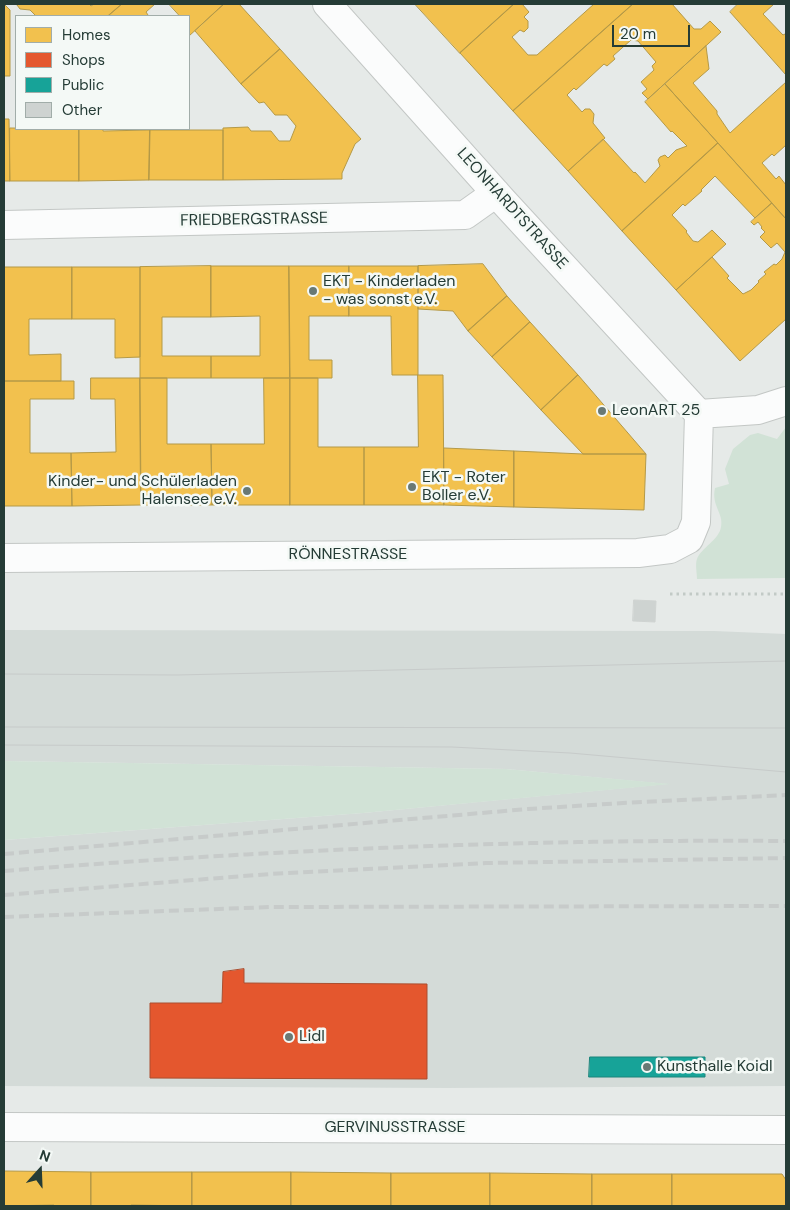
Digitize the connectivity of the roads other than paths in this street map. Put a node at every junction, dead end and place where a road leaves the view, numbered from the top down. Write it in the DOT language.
graph roads {
  1 [pos="327,4"];
  2 [pos="496,193"];
  3 [pos="4,225"];
  4 [pos="786,401"];
  5 [pos="699,414"];
  6 [pos="4,558"];
  7 [pos="4,1127"];
  8 [pos="786,1130"];
  1 -- 2 [label="street, LEONHARDTSTRASSE"];
  2 -- 3 [label="street, FRIEDBERGSTRASSE"];
  2 -- 5 [label="street, LEONHARDTSTRASSE"];
  4 -- 5 [label="street"];
  5 -- 6 [label="street, RÖNNESTRASSE"];
  7 -- 8 [label="street, GERVINUSSTRASSE"];
}
